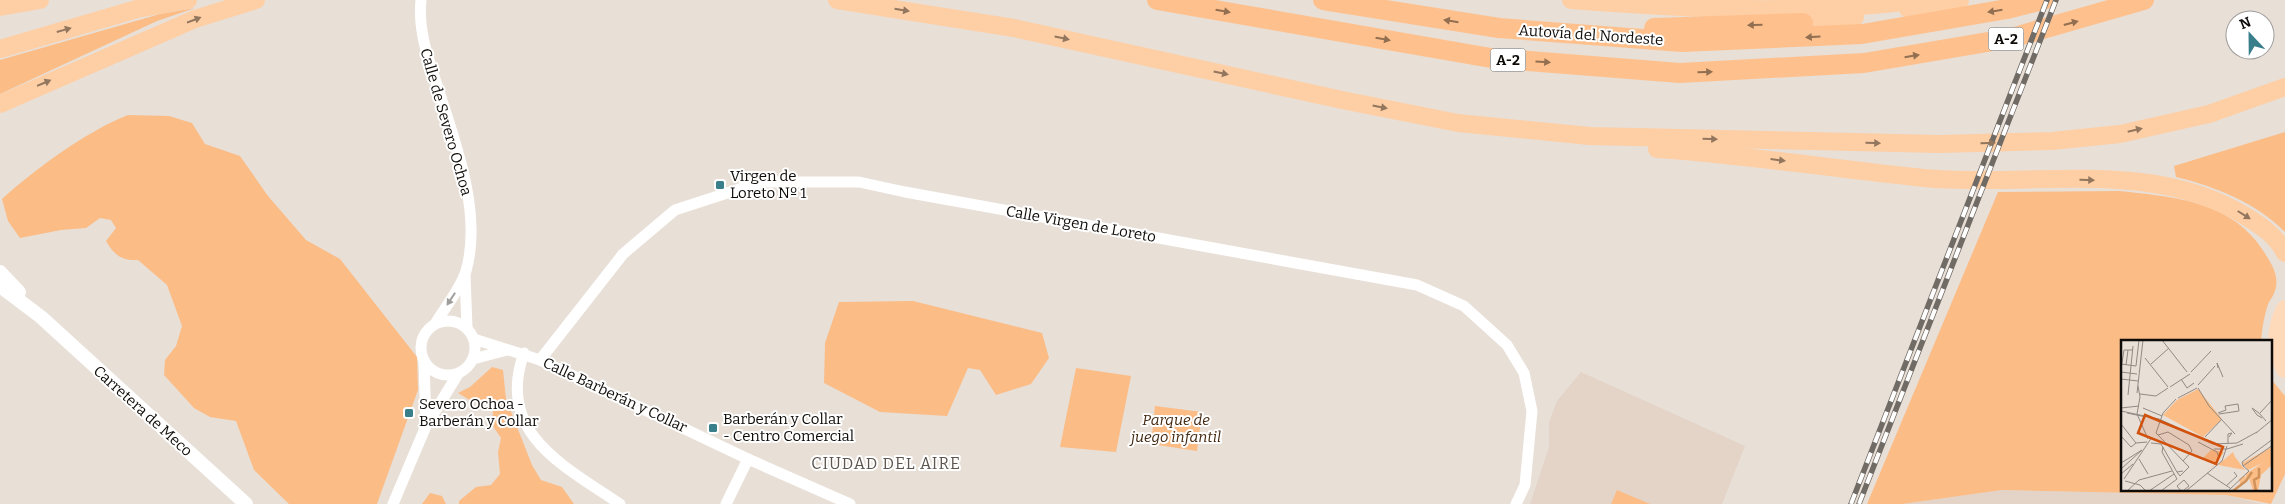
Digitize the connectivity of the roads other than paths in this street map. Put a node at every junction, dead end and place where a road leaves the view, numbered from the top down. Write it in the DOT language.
graph roads {
  1 [pos="40,0"];
  2 [pos="188,0"];
  3 [pos="256,0"];
  4 [pos="420,0"];
  5 [pos="837,0"];
  6 [pos="1157,0"];
  7 [pos="1323,0"];
  8 [pos="1571,0"];
  9 [pos="1920,0"];
  10 [pos="1960,0"];
  11 [pos="2043,0"];
  12 [pos="2144,0"];
  13 [pos="0,7"];
  14 [pos="1862,19"];
  15 [pos="1803,23"];
  16 [pos="1499,28"];
  17 [pos="0,49"];
  18 [pos="2285,87"];
  19 [pos="0,104"];
  20 [pos="1487,126"];
  21 [pos="2285,253"];
  22 [pos="0,272"];
  23 [pos="465,273"];
  24 [pos="0,286"];
  25 [pos="2285,309"];
  26 [pos="41,317"];
  27 [pos="435,324"];
  28 [pos="467,328"];
  29 [pos="474,339"];
  30 [pos="507,350"];
  31 [pos="524,353"];
  32 [pos="473,359"];
  33 [pos="540,360"];
  34 [pos="424,362"];
  35 [pos="2285,369"];
  36 [pos="458,374"];
  37 [pos="426,426"];
  38 [pos="748,458"];
  39 [pos="404,481"];
  40 [pos="246,504"];
  41 [pos="393,504"];
  42 [pos="399,504"];
  43 [pos="620,504"];
  44 [pos="726,504"];
  45 [pos="850,504"];
  46 [pos="1516,504"];
  1 -- 13 [label="highway"];
  17 -- 2 [label="highway, one-way"];
  19 -- 3 [label="highway, one-way"];
  4 -- 23 [label="street, Calle de Severo Ochoa"];
  5 -- 20 [label="highway, one-way"];
  6 -- 12 [label="highway, A-2, one-way"];
  16 -- 7 [label="highway, Autovía del Nordeste / A-2, one-way"];
  8 -- 14 [label="highway"];
  9 -- 14 [label="highway"];
  10 -- 14 [label="highway"];
  11 -- 14 [label="highway, A-2, one-way"];
  14 -- 15 [label="highway"];
  14 -- 16 [label="highway, Autovía del Nordeste / A-2, one-way"];
  15 -- 16 [label="highway, one-way"];
  20 -- 18 [label="highway, one-way"];
  20 -- 21 [label="highway, one-way"];
  22 -- 26 [label="street, Carretera de Meco"];
  23 -- 27 [label="street, Calle de Severo Ochoa, one-way"];
  23 -- 28 [label="street, Calle de Severo Ochoa"];
  24 -- 26 [label="street, Carretera de Meco"];
  25 -- 35 [label="main road"];
  26 -- 40 [label="street, Carretera de Meco"];
  27 -- 28 [label="street"];
  27 -- 34 [label="street"];
  28 -- 29 [label="street"];
  29 -- 30 [label="street, Calle Barberán y Collar"];
  29 -- 32 [label="street"];
  30 -- 31 [label="street, Calle Barberán y Collar"];
  30 -- 32 [label="street, Calle Barberán y Collar"];
  31 -- 33 [label="street, Calle Barberán y Collar"];
  31 -- 43 [label="street"];
  32 -- 36 [label="street"];
  33 -- 38 [label="street, Calle Barberán y Collar"];
  33 -- 46 [label="street, Calle Virgen de Loreto"];
  34 -- 36 [label="street"];
  34 -- 37 [label="street"];
  36 -- 37 [label="street"];
  37 -- 39 [label="street"];
  38 -- 44 [label="street"];
  38 -- 45 [label="street, Calle Barberán y Collar"];
  39 -- 41 [label="street"];
  39 -- 42 [label="street"];
}
